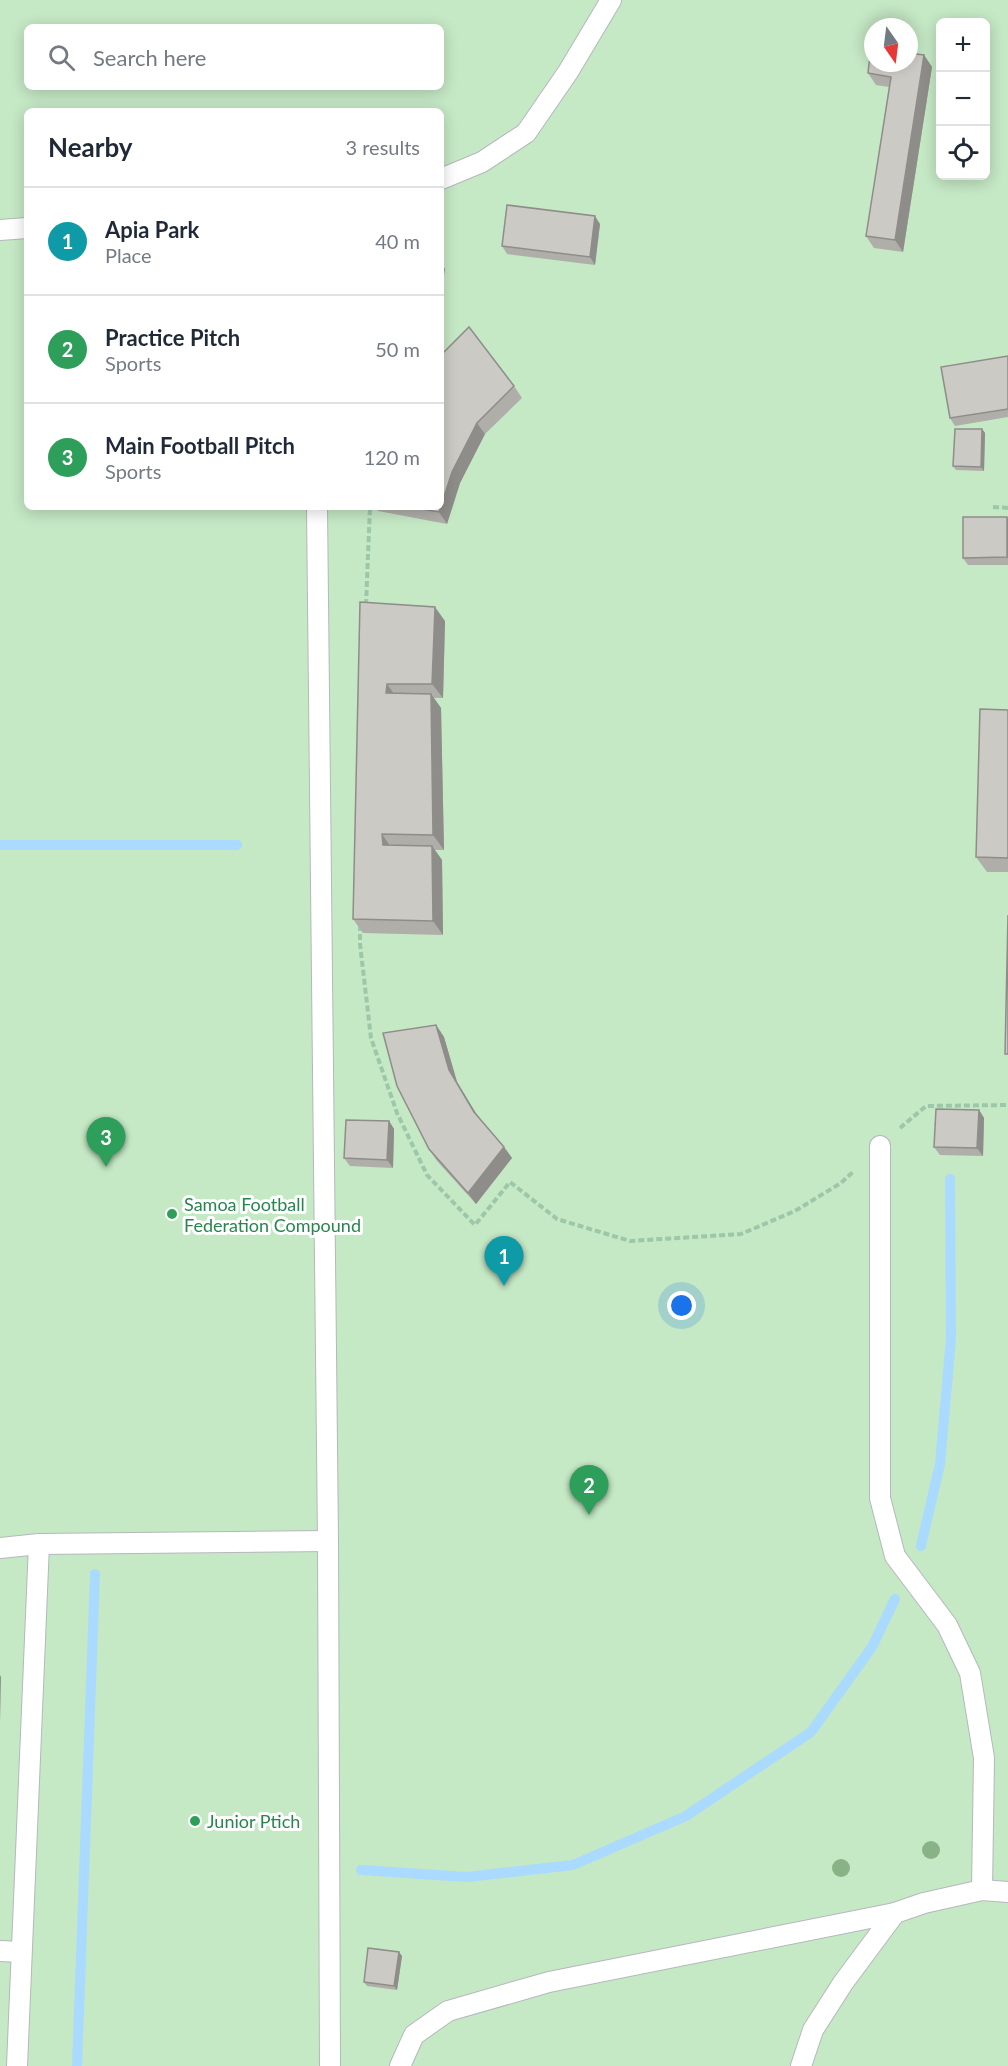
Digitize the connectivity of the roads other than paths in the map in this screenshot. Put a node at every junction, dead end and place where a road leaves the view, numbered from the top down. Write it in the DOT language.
graph roads {
  1 [pos="611,0"];
  2 [pos="444,178"];
  3 [pos="24,228"];
  4 [pos="0,230"];
  5 [pos="317,510"];
  6 [pos="880,1146"];
  7 [pos="328,1541"];
  8 [pos="39,1544"];
  9 [pos="0,1548"];
  10 [pos="982,1890"];
  11 [pos="1008,1892"];
  12 [pos="895,1913"];
  13 [pos="0,1951"];
  14 [pos="21,1952"];
  15 [pos="17,2066"];
  16 [pos="330,2066"];
  17 [pos="400,2066"];
  18 [pos="801,2066"];
  1 -- 2 [label="lane"];
  3 -- 4 [label="lane"];
  5 -- 7 [label="lane"];
  6 -- 10 [label="lane"];
  7 -- 8 [label="lane"];
  7 -- 16 [label="lane"];
  8 -- 9 [label="lane"];
  8 -- 14 [label="lane"];
  10 -- 11 [label="lane"];
  10 -- 12 [label="lane"];
  12 -- 17 [label="lane"];
  12 -- 18 [label="lane"];
  13 -- 14 [label="lane"];
  14 -- 15 [label="lane"];
}
